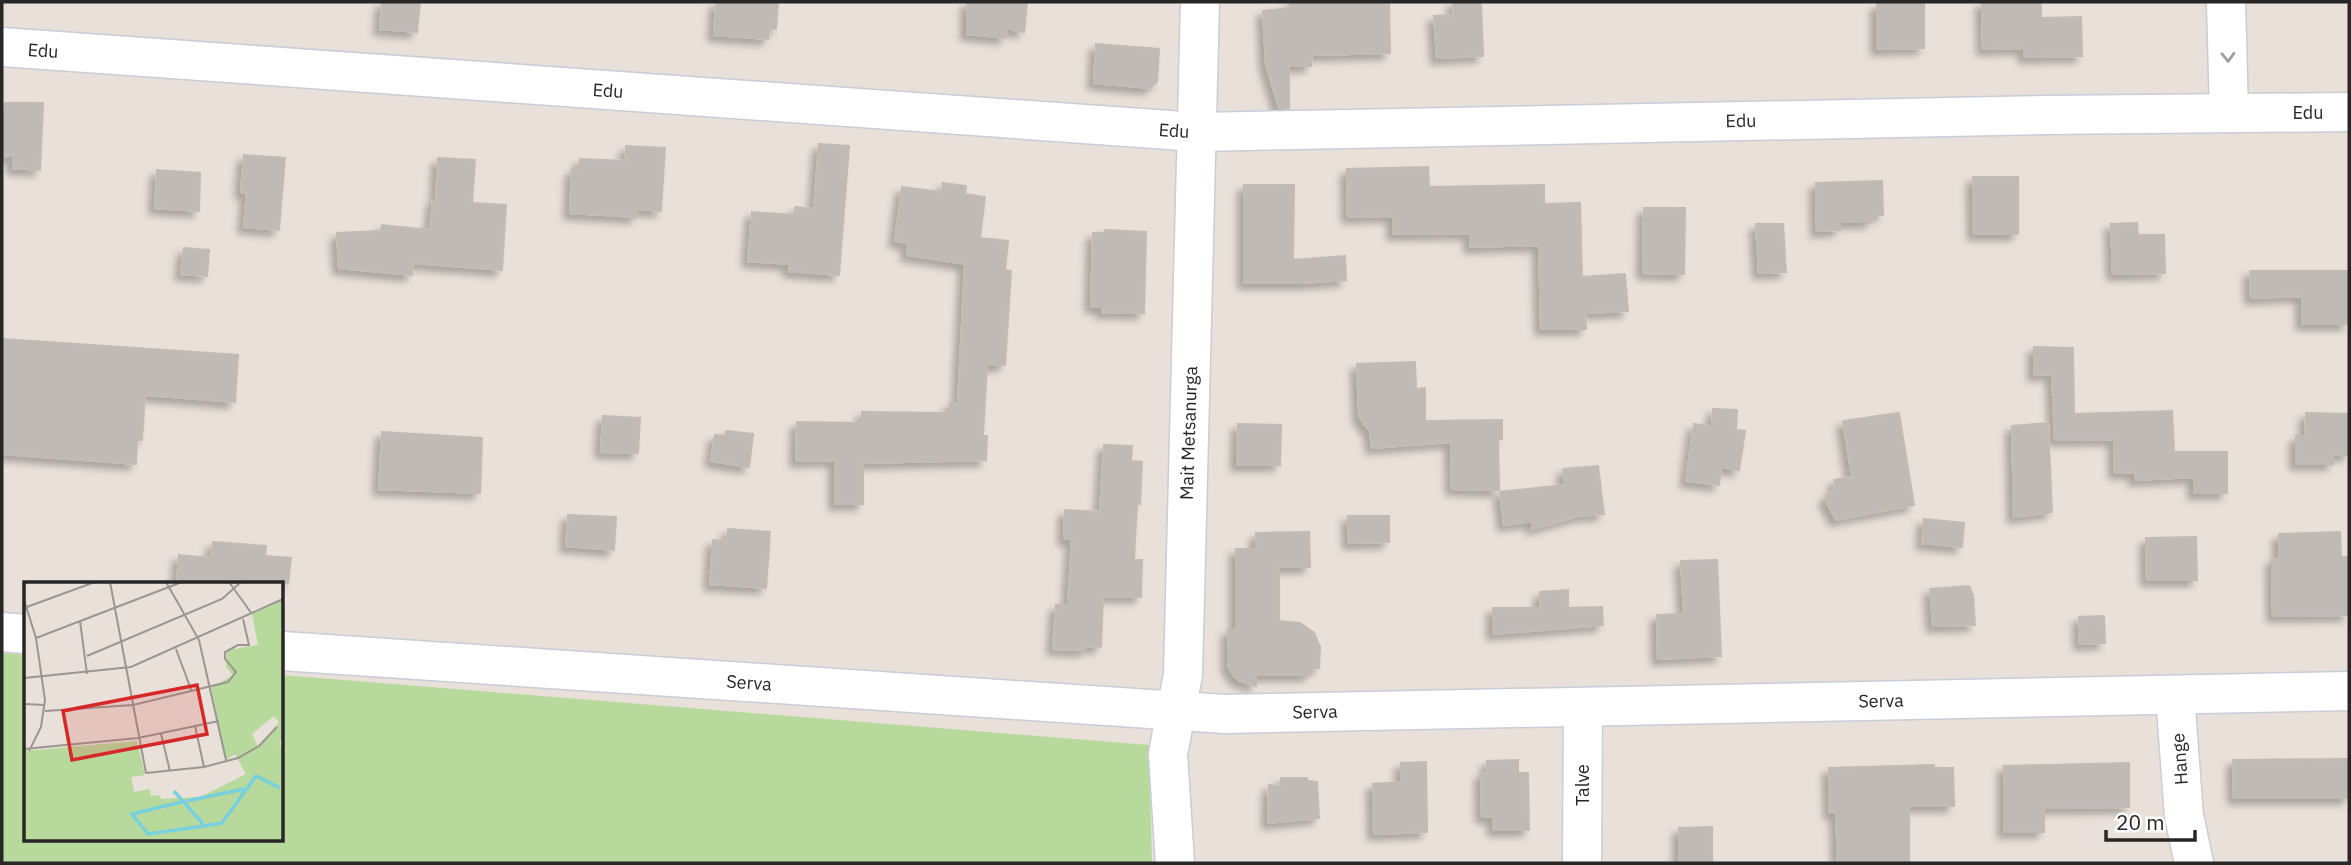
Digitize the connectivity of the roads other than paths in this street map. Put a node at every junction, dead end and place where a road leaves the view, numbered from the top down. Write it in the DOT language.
graph roads {
  1 [pos="1200,2"];
  2 [pos="2226,2"];
  3 [pos="2,47"];
  4 [pos="2230,113"];
  5 [pos="2349,113"];
  6 [pos="1197,132"];
  7 [pos="2,632"];
  8 [pos="24,634"];
  9 [pos="284,651"];
  10 [pos="2349,691"];
  11 [pos="2175,695"];
  12 [pos="1583,707"];
  13 [pos="1177,712"];
  14 [pos="1175,863"];
  15 [pos="1582,863"];
  16 [pos="2194,863"];
  1 -- 6 [label="street, Mait Metsanurga"];
  2 -- 4 [label="street, one-way"];
  3 -- 6 [label="street, Edu"];
  4 -- 5 [label="street, Edu"];
  4 -- 6 [label="street, Edu"];
  6 -- 13 [label="street, Mait Metsanurga"];
  7 -- 8 [label="street"];
  9 -- 13 [label="street, Serva"];
  10 -- 11 [label="street, Serva"];
  11 -- 12 [label="street, Serva"];
  11 -- 16 [label="street, Hange"];
  12 -- 13 [label="street, Serva"];
  12 -- 15 [label="street, Talve"];
  13 -- 14 [label="street, Mait Metsanurga"];
}
